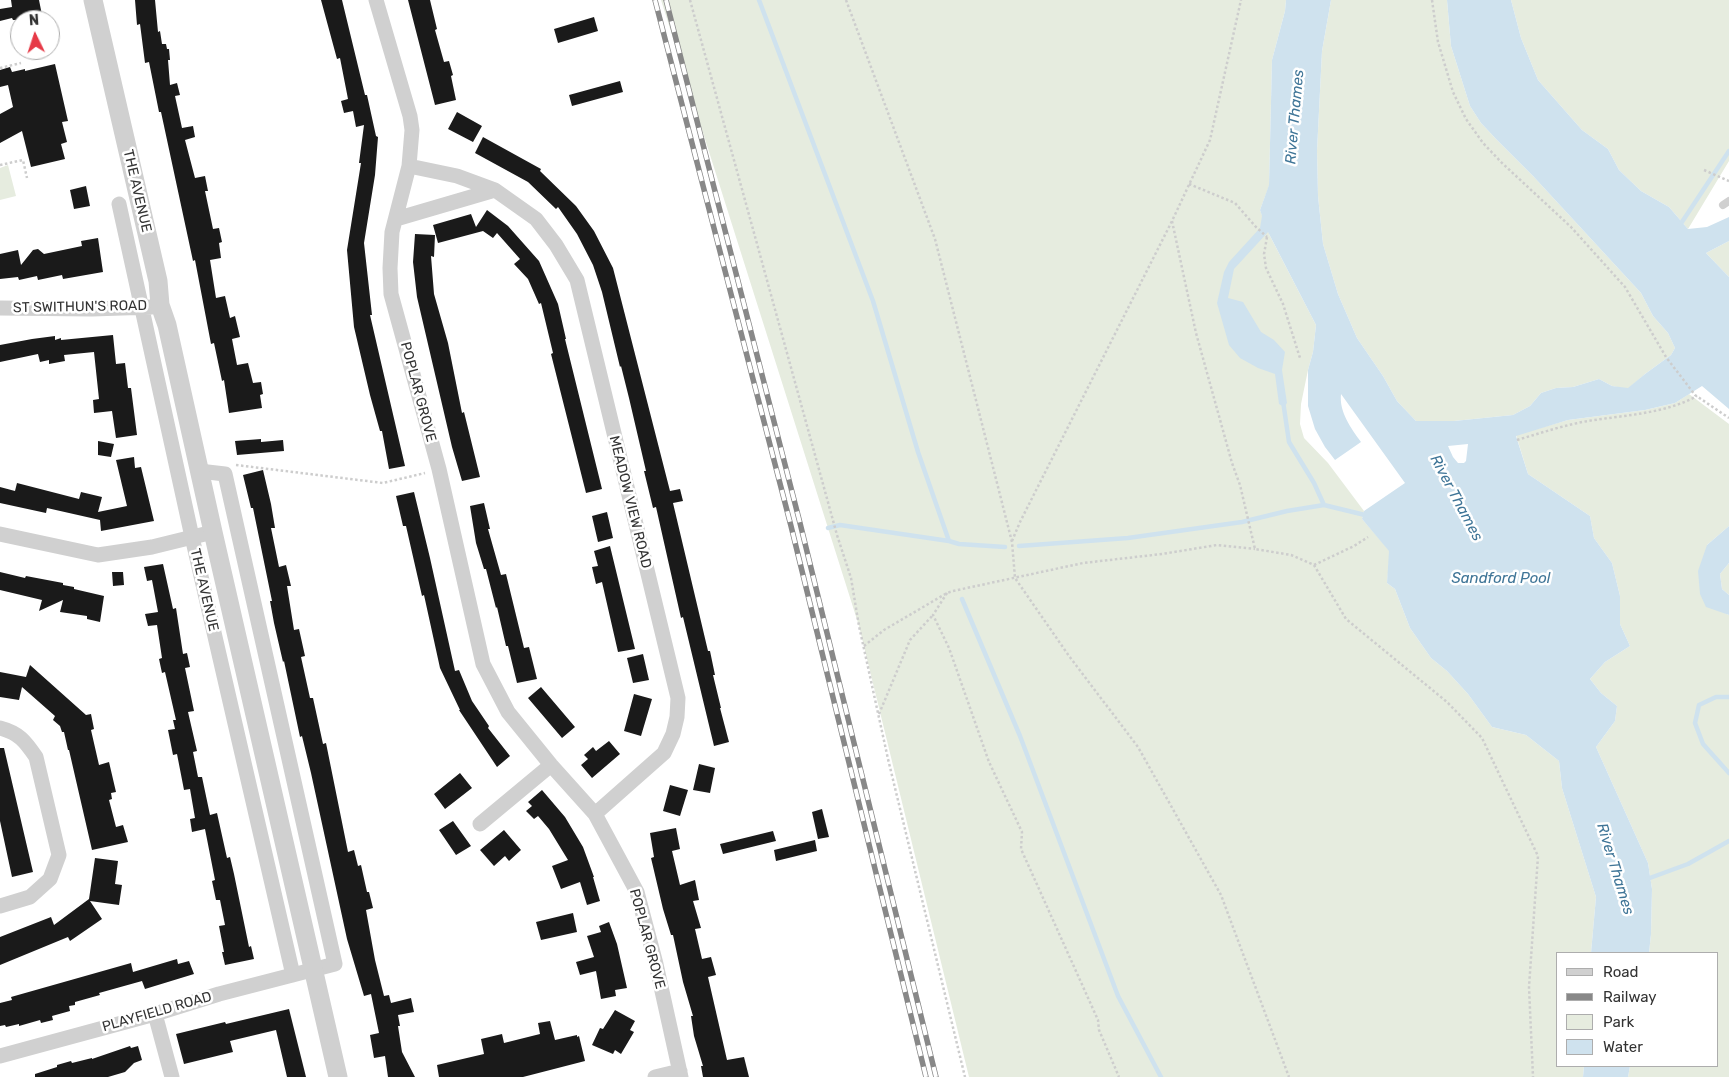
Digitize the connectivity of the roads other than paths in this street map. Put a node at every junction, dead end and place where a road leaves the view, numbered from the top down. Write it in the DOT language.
graph roads {
  1 [pos="94,0"];
  2 [pos="376,0"];
  3 [pos="409,166"];
  4 [pos="495,190"];
  5 [pos="120,204"];
  6 [pos="396,218"];
  7 [pos="152,307"];
  8 [pos="0,308"];
  9 [pos="199,471"];
  10 [pos="213,532"];
  11 [pos="0,534"];
  12 [pos="192,537"];
  13 [pos="0,728"];
  14 [pos="551,765"];
  15 [pos="595,814"];
  16 [pos="480,824"];
  17 [pos="0,906"];
  18 [pos="314,970"];
  19 [pos="292,975"];
  20 [pos="155,1014"];
  21 [pos="0,1056"];
  22 [pos="680,1074"];
  23 [pos="172,1077"];
  24 [pos="338,1077"];
  25 [pos="655,1077"];
  1 -- 7 [label="street, THE AVENUE"];
  2 -- 3 [label="street, POPLAR GROVE"];
  3 -- 4 [label="street, MEADOW VIEW ROAD"];
  3 -- 6 [label="street, POPLAR GROVE"];
  4 -- 6 [label="street"];
  4 -- 15 [label="street, MEADOW VIEW ROAD"];
  5 -- 7 [label="street, THE AVENUE"];
  6 -- 14 [label="street, POPLAR GROVE"];
  7 -- 8 [label="street, ST SWITHUN'S ROAD"];
  7 -- 9 [label="street, THE AVENUE"];
  7 -- 12 [label="street, THE AVENUE"];
  9 -- 10 [label="street, THE AVENUE"];
  9 -- 18 [label="street"];
  10 -- 12 [label="street"];
  10 -- 18 [label="street, THE AVENUE"];
  11 -- 12 [label="street"];
  12 -- 19 [label="street, THE AVENUE"];
  13 -- 17 [label="street"];
  14 -- 15 [label="street, POPLAR GROVE"];
  14 -- 16 [label="street"];
  15 -- 22 [label="street, POPLAR GROVE"];
  18 -- 19 [label="street, PLAYFIELD ROAD"];
  18 -- 24 [label="street, THE AVENUE"];
  19 -- 20 [label="street, PLAYFIELD ROAD"];
  20 -- 21 [label="street, PLAYFIELD ROAD"];
  20 -- 23 [label="street"];
  22 -- 25 [label="street"];
}
